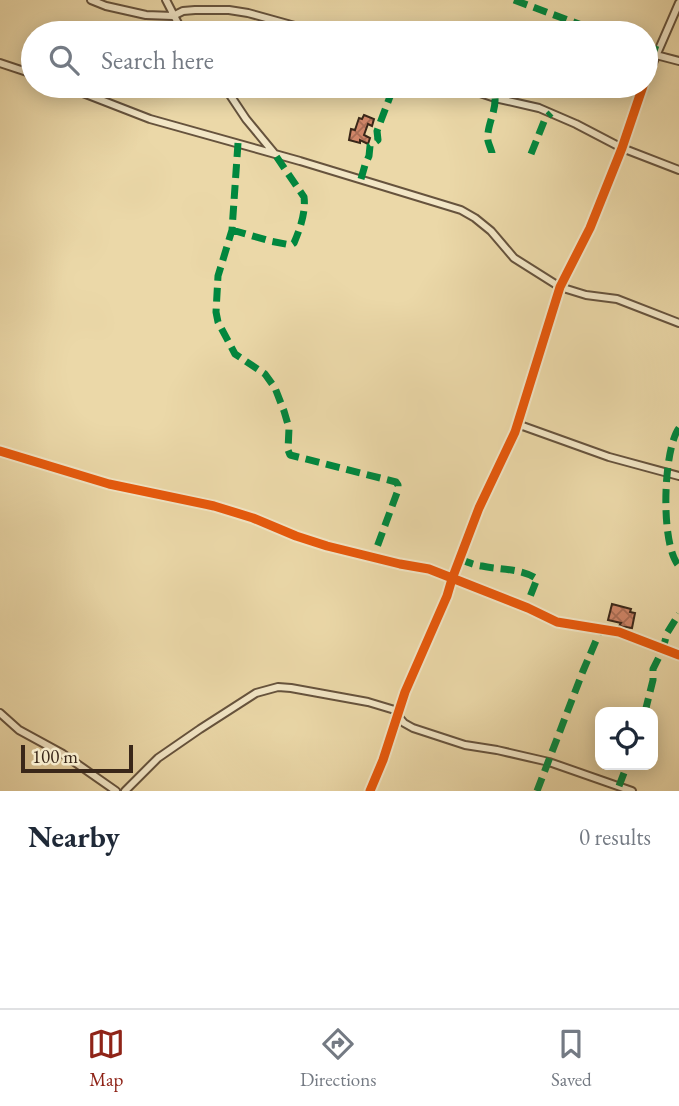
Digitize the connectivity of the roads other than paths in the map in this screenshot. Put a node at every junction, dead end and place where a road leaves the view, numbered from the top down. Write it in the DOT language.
graph roads {
  1 [pos="91,0"];
  2 [pos="166,0"];
  3 [pos="679,3"];
  4 [pos="173,16"];
  5 [pos="176,21"];
  6 [pos="277,21"];
  7 [pos="658,50"];
  8 [pos="658,56"];
  9 [pos="679,61"];
  10 [pos="0,63"];
  11 [pos="21,70"];
  12 [pos="96,98"];
  13 [pos="231,98"];
  14 [pos="495,98"];
  15 [pos="639,98"];
  16 [pos="622,148"];
  17 [pos="274,153"];
  18 [pos="679,170"];
  19 [pos="560,287"];
  20 [pos="679,323"];
  21 [pos="517,424"];
  22 [pos="0,451"];
  23 [pos="679,476"];
  24 [pos="452,579"];
  25 [pos="679,655"];
  26 [pos="0,712"];
  27 [pos="398,713"];
  28 [pos="116,791"];
  29 [pos="125,791"];
  30 [pos="370,791"];
  31 [pos="632,791"];
  1 -- 4 [label="street"];
  2 -- 4 [label="street"];
  3 -- 7 [label="street"];
  4 -- 5 [label="street"];
  4 -- 6 [label="street"];
  8 -- 9 [label="street"];
  10 -- 11 [label="street"];
  12 -- 17 [label="street"];
  13 -- 17 [label="street"];
  14 -- 16 [label="street"];
  15 -- 16 [label="street"];
  16 -- 18 [label="street"];
  16 -- 19 [label="street"];
  17 -- 19 [label="street"];
  19 -- 20 [label="street"];
  19 -- 21 [label="street"];
  21 -- 23 [label="street"];
  21 -- 24 [label="street"];
  22 -- 24 [label="street"];
  24 -- 25 [label="street"];
  24 -- 27 [label="street"];
  26 -- 28 [label="street"];
  27 -- 29 [label="street"];
  27 -- 30 [label="street"];
  27 -- 31 [label="street"];
}
